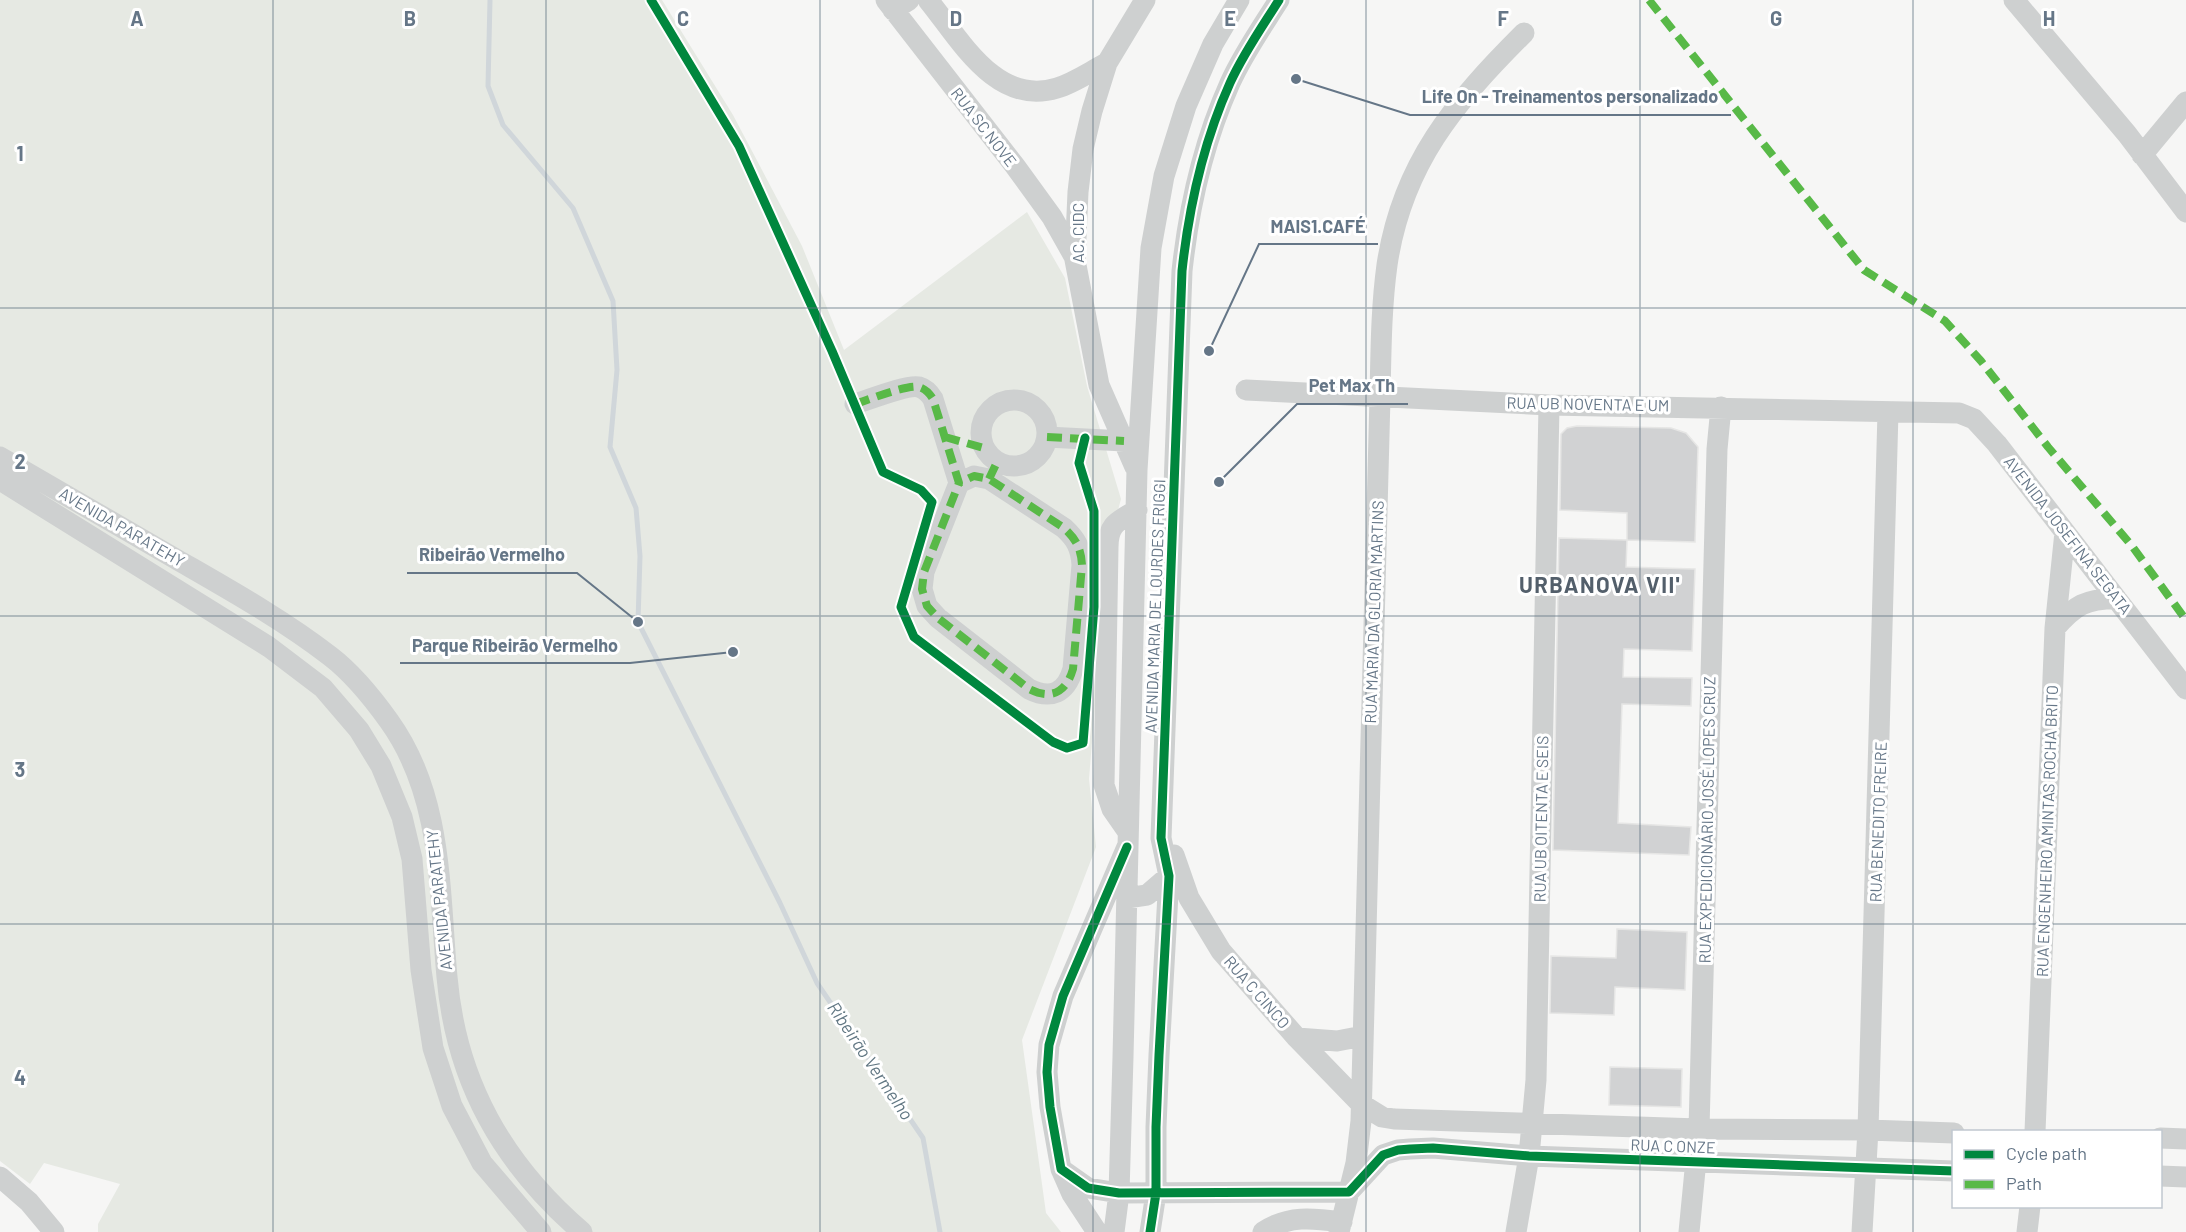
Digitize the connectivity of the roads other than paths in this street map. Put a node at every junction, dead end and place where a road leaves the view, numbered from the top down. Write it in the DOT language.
graph roads {
  1 [pos="928,0"];
  2 [pos="1145,0"];
  3 [pos="1239,0"];
  4 [pos="1280,0"];
  5 [pos="2014,0"];
  6 [pos="896,3"];
  7 [pos="1524,33"];
  8 [pos="1107,63"];
  9 [pos="2186,102"];
  10 [pos="2142,154"];
  11 [pos="2186,212"];
  12 [pos="1076,260"];
  13 [pos="1246,390"];
  14 [pos="1380,397"];
  15 [pos="855,404"];
  16 [pos="1549,405"];
  17 [pos="1721,407"];
  18 [pos="1931,411"];
  19 [pos="1888,412"];
  20 [pos="945,437"];
  21 [pos="1047,437"];
  22 [pos="1124,441"];
  23 [pos="0,457"];
  24 [pos="990,463"];
  25 [pos="1137,470"];
  26 [pos="0,480"];
  27 [pos="959,483"];
  28 [pos="1137,510"];
  29 [pos="2066,532"];
  30 [pos="2116,598"];
  31 [pos="2055,628"];
  32 [pos="2186,689"];
  33 [pos="1161,838"];
  34 [pos="1128,840"];
  35 [pos="1169,876"];
  36 [pos="1127,898"];
  37 [pos="1189,898"];
  38 [pos="1363,1036"];
  39 [pos="1297,1038"];
  40 [pos="1361,1104"];
  41 [pos="1394,1119"];
  42 [pos="1533,1123"];
  43 [pos="1699,1129"];
  44 [pos="1868,1130"];
  45 [pos="2035,1130"];
  46 [pos="1952,1132"];
  47 [pos="2162,1138"];
  48 [pos="2186,1139"];
  49 [pos="1529,1156"];
  50 [pos="1697,1162"];
  51 [pos="1061,1168"];
  52 [pos="1867,1168"];
  53 [pos="1952,1171"];
  54 [pos="2162,1176"];
  55 [pos="0,1177"];
  56 [pos="2186,1177"];
  57 [pos="1349,1192"];
  58 [pos="1119,1193"];
  59 [pos="1156,1193"];
  60 [pos="2030,1208"];
  61 [pos="1341,1227"];
  62 [pos="54,1232"];
  63 [pos="541,1232"];
  64 [pos="582,1232"];
  65 [pos="1097,1232"];
  66 [pos="1114,1232"];
  67 [pos="1150,1232"];
  68 [pos="1263,1232"];
  69 [pos="1516,1232"];
  70 [pos="1689,1232"];
  71 [pos="1862,1232"];
  72 [pos="2027,1232"];
  1 -- 8 [label="street"];
  2 -- 8 [label="street, AC. CIDC"];
  3 -- 25 [label="street, AVENIDA MARIA DE LOURDES FRIGGI"];
  4 -- 33 [label="street, AVENIDA MARIA DE LOURDES FRIGGI"];
  5 -- 10 [label="street"];
  6 -- 12 [label="street, RUA SC NOVE"];
  7 -- 14 [label="street, RUA MARIA DA GLORIA MARTINS"];
  8 -- 12 [label="street, AC. CIDC"];
  9 -- 10 [label="street"];
  10 -- 11 [label="street"];
  12 -- 22 [label="street, AC. CIDC"];
  13 -- 14 [label="street, RUA UB NOVENTA E UM"];
  14 -- 16 [label="street, RUA UB NOVENTA E UM"];
  14 -- 38 [label="street, RUA MARIA DA GLORIA MARTINS"];
  15 -- 20 [label="street"];
  16 -- 17 [label="street, RUA UB NOVENTA E UM"];
  16 -- 42 [label="street, RUA UB OITENTA E SEIS"];
  17 -- 19 [label="street, RUA UB NOVENTA E UM"];
  17 -- 43 [label="street, RUA EXPEDICIONÁRIO JOSÉ LOPES CRUZ"];
  18 -- 19 [label="street, RUA UB NOVENTA E UM"];
  18 -- 29 [label="street, AVENIDA JOSEFINA SEGATA"];
  19 -- 44 [label="street, RUA BENEDITO FREIRE"];
  20 -- 24 [label="street"];
  20 -- 27 [label="street"];
  21 -- 22 [label="street"];
  21 -- 24 [label="street"];
  21 -- 24 [label="street"];
  22 -- 25 [label="street, AC. CIDC"];
  23 -- 64 [label="street, AVENIDA PARATEHY"];
  24 -- 27 [label="street"];
  24 -- 27 [label="street"];
  25 -- 28 [label="street, AVENIDA MARIA DE LOURDES FRIGGI"];
  26 -- 63 [label="street, AVENIDA PARATEHY"];
  28 -- 34 [label="street, AVENIDA MARIA DE LOURDES FRIGGI"];
  28 -- 34 [label="street"];
  29 -- 30 [label="street, AVENIDA JOSEFINA SEGATA"];
  29 -- 31 [label="street, RUA ENGENHEIRO AMINTAS ROCHA BRITO"];
  30 -- 31 [label="street"];
  30 -- 32 [label="street, AVENIDA JOSEFINA SEGATA"];
  31 -- 45 [label="street, RUA ENGENHEIRO AMINTAS ROCHA BRITO"];
  33 -- 35 [label="street, AVENIDA MARIA DE LOURDES FRIGGI"];
  33 -- 37 [label="street"];
  34 -- 36 [label="street, AVENIDA MARIA DE LOURDES FRIGGI"];
  34 -- 51 [label="street"];
  35 -- 36 [label="street"];
  35 -- 37 [label="street, RUA C CINCO"];
  35 -- 59 [label="street, AVENIDA MARIA DE LOURDES FRIGGI"];
  36 -- 58 [label="street, AVENIDA MARIA DE LOURDES FRIGGI"];
  37 -- 39 [label="street, RUA C CINCO"];
  38 -- 39 [label="street"];
  38 -- 40 [label="street, RUA MARIA DA GLORIA MARTINS"];
  39 -- 40 [label="street, RUA C CINCO"];
  40 -- 41 [label="street, RUA C CINCO"];
  40 -- 57 [label="street, RUA MARIA DA GLORIA MARTINS"];
  41 -- 42 [label="street, RUA C ONZE"];
  42 -- 43 [label="street, RUA C ONZE"];
  42 -- 49 [label="street, RUA UB OITENTA E SEIS"];
  43 -- 44 [label="street, RUA C ONZE"];
  43 -- 50 [label="street, RUA EXPEDICIONÁRIO JOSÉ LOPES CRUZ"];
  44 -- 46 [label="street, RUA C ONZE"];
  44 -- 52 [label="street, RUA BENEDITO FREIRE"];
  47 -- 48 [label="street"];
  49 -- 50 [label="street, RUA C ONZE"];
  49 -- 57 [label="street, RUA C ONZE"];
  49 -- 69 [label="street, RUA UB OITENTA E SEIS"];
  50 -- 52 [label="street, RUA C ONZE"];
  50 -- 70 [label="street, RUA EXPEDICIONÁRIO JOSÉ LOPES CRUZ"];
  51 -- 58 [label="street"];
  51 -- 65 [label="street"];
  52 -- 53 [label="street, RUA C ONZE"];
  52 -- 71 [label="street, RUA BENEDITO FREIRE"];
  54 -- 56 [label="street"];
  55 -- 62 [label="street"];
  57 -- 59 [label="street"];
  57 -- 61 [label="street, RUA MARIA DA GLORIA MARTINS"];
  58 -- 59 [label="street"];
  58 -- 66 [label="street, AVENIDA MARIA DE LOURDES FRIGGI"];
  59 -- 67 [label="street, AVENIDA MARIA DE LOURDES FRIGGI"];
  60 -- 72 [label="street"];
  61 -- 68 [label="street"];
}
